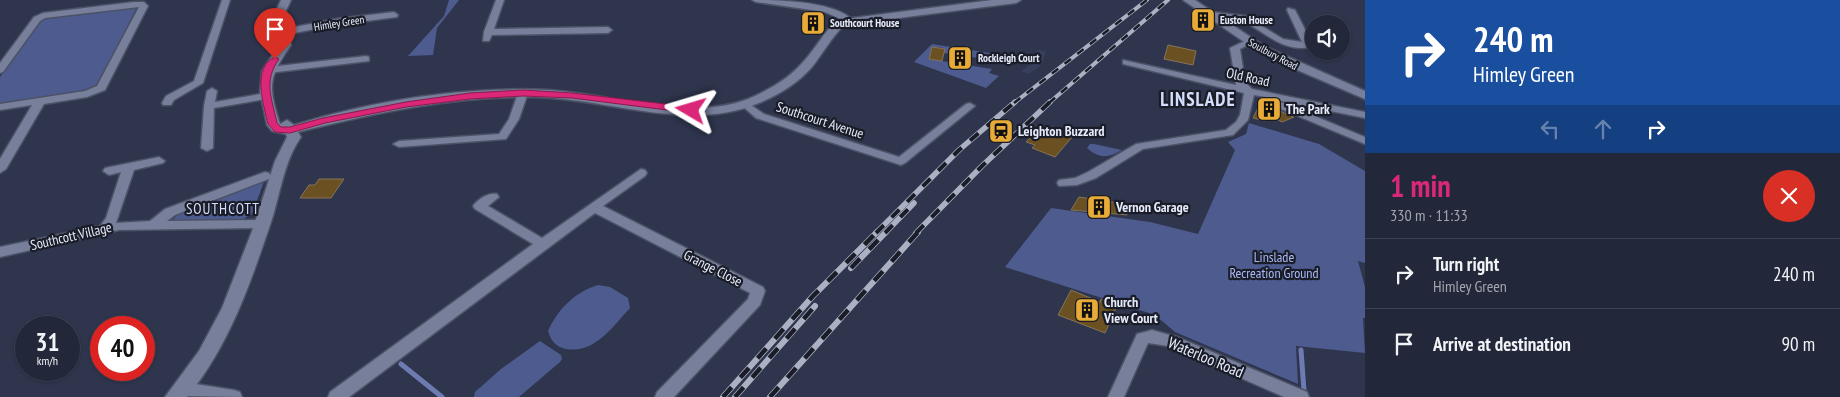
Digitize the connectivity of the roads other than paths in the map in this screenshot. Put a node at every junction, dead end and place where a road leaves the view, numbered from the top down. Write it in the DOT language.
graph roads {
  1 [pos="154,0"];
  2 [pos="226,0"];
  3 [pos="286,0"];
  4 [pos="500,0"];
  5 [pos="756,0"];
  6 [pos="1016,0"];
  7 [pos="1190,1"];
  8 [pos="984,2"];
  9 [pos="141,4"];
  10 [pos="842,4"];
  11 [pos="827,10"];
  12 [pos="1292,10"];
  13 [pos="394,15"];
  14 [pos="1212,15"];
  15 [pos="849,20"];
  16 [pos="608,30"];
  17 [pos="284,32"];
  18 [pos="1249,42"];
  19 [pos="366,59"];
  20 [pos="1126,62"];
  21 [pos="0,70"];
  22 [pos="268,70"];
  23 [pos="202,72"];
  24 [pos="188,74"];
  25 [pos="212,91"];
  26 [pos="1249,91"];
  27 [pos="523,93"];
  28 [pos="1365,94"];
  29 [pos="266,96"];
  30 [pos="40,101"];
  31 [pos="167,103"];
  32 [pos="746,104"];
  33 [pos="209,106"];
  34 [pos="970,106"];
  35 [pos="0,107"];
  36 [pos="1365,115"];
  37 [pos="290,130"];
  38 [pos="1365,141"];
  39 [pos="399,144"];
  40 [pos="207,148"];
  41 [pos="159,161"];
  42 [pos="129,167"];
  43 [pos="0,169"];
  44 [pos="110,171"];
  45 [pos="642,173"];
  46 [pos="265,176"];
  47 [pos="1063,183"];
  48 [pos="493,197"];
  49 [pos="594,206"];
  50 [pos="262,224"];
  51 [pos="154,225"];
  52 [pos="106,227"];
  53 [pos="541,243"];
  54 [pos="0,252"];
  55 [pos="179,393"];
  56 [pos="234,397"];
  57 [pos="336,397"];
  58 [pos="662,397"];
  59 [pos="1116,397"];
  60 [pos="1301,397"];
  1 -- 9 [label="street"];
  2 -- 23 [label="street"];
  3 -- 17 [label="street"];
  4 -- 16 [label="street"];
  5 -- 11 [label="street"];
  6 -- 8 [label="street"];
  7 -- 14 [label="street, Soulbury Road"];
  8 -- 15 [label="street"];
  9 -- 21 [label="street"];
  9 -- 30 [label="street"];
  10 -- 11 [label="street"];
  11 -- 15 [label="street"];
  12 -- 14 [label="street"];
  13 -- 17 [label="street, Himley Green"];
  14 -- 18 [label="street, Soulbury Road"];
  15 -- 32 [label="street"];
  17 -- 22 [label="street"];
  18 -- 26 [label="street"];
  18 -- 28 [label="street, Soulbury Road"];
  19 -- 22 [label="street"];
  20 -- 26 [label="street, Old Road"];
  22 -- 29 [label="street"];
  23 -- 24 [label="street"];
  23 -- 31 [label="street"];
  25 -- 33 [label="street"];
  26 -- 36 [label="street, Old Road"];
  26 -- 38 [label="street"];
  26 -- 47 [label="street"];
  27 -- 32 [label="street"];
  27 -- 37 [label="street"];
  27 -- 39 [label="street"];
  29 -- 33 [label="street"];
  29 -- 37 [label="street"];
  30 -- 35 [label="street"];
  30 -- 43 [label="street"];
  32 -- 34 [label="street, Southcourt Avenue"];
  33 -- 40 [label="street"];
  37 -- 50 [label="street"];
  41 -- 42 [label="street"];
  42 -- 44 [label="street"];
  42 -- 52 [label="street"];
  45 -- 49 [label="street"];
  46 -- 51 [label="street"];
  48 -- 53 [label="street"];
  49 -- 53 [label="street"];
  49 -- 58 [label="street, Grange Close"];
  50 -- 51 [label="street, Southcott Village"];
  50 -- 55 [label="street"];
  51 -- 52 [label="street, Southcott Village"];
  52 -- 54 [label="street, Southcott Village"];
  53 -- 57 [label="street"];
  55 -- 56 [label="street"];
  59 -- 60 [label="street, Waterloo Road"];
}
